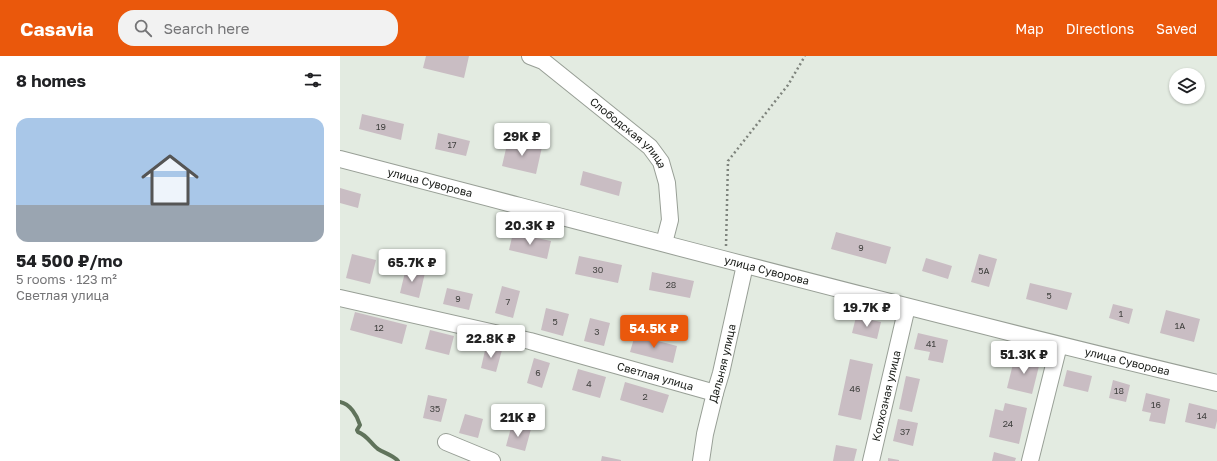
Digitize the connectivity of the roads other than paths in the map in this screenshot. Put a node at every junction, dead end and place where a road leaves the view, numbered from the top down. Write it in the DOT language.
graph roads {
  1 [pos="530,56"];
  2 [pos="340,159"];
  3 [pos="664,243"];
  4 [pos="745,265"];
  5 [pos="340,298"];
  6 [pos="907,307"];
  7 [pos="1059,345"];
  8 [pos="1217,383"];
  9 [pos="715,393"];
  10 [pos="446,442"];
  11 [pos="492,461"];
  12 [pos="701,461"];
  13 [pos="871,461"];
  14 [pos="1030,461"];
  1 -- 3 [label="street, Слободская улица"];
  2 -- 3 [label="street, улица Суворова"];
  3 -- 4 [label="street, улица Суворова"];
  4 -- 6 [label="street, улица Суворова"];
  4 -- 9 [label="street, Дальняя улица"];
  5 -- 9 [label="street, Светлая улица"];
  6 -- 7 [label="street, улица Суворова"];
  6 -- 13 [label="street, Колхозная улица"];
  7 -- 8 [label="street, улица Суворова"];
  7 -- 14 [label="street"];
  9 -- 12 [label="street, Дальняя улица"];
  10 -- 11 [label="street"];
}
